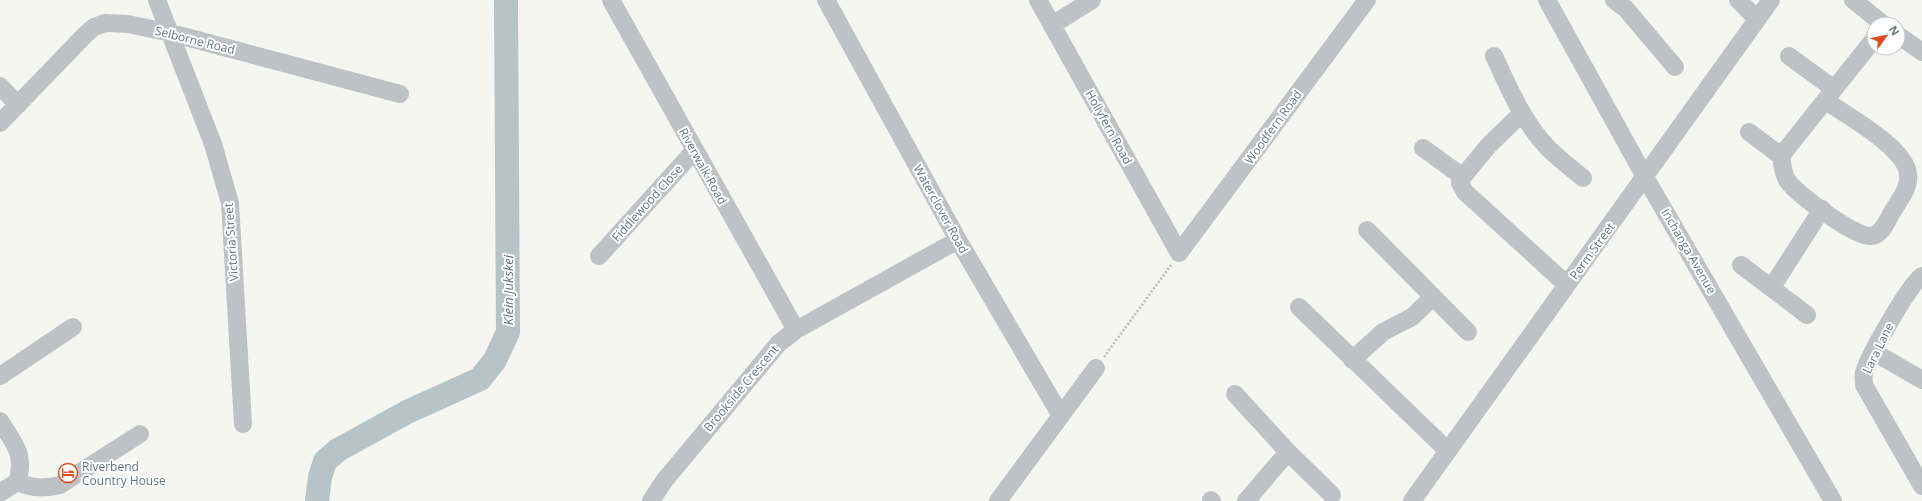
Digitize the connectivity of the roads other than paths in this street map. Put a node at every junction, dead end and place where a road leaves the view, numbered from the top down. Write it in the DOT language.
graph roads {
  1 [pos="157,0"];
  2 [pos="611,0"];
  3 [pos="826,0"];
  4 [pos="1038,0"];
  5 [pos="1092,0"];
  6 [pos="1366,0"];
  7 [pos="1547,0"];
  8 [pos="1738,0"];
  9 [pos="1770,0"];
  10 [pos="1625,3"];
  11 [pos="1863,4"];
  12 [pos="1875,16"];
  13 [pos="1757,19"];
  14 [pos="1052,25"];
  15 [pos="171,33"];
  16 [pos="1906,41"];
  17 [pos="1866,49"];
  18 [pos="1922,52"];
  19 [pos="1494,56"];
  20 [pos="1789,56"];
  21 [pos="1675,67"];
  22 [pos="0,86"];
  23 [pos="400,94"];
  24 [pos="1830,95"];
  25 [pos="18,105"];
  26 [pos="1522,113"];
  27 [pos="0,123"];
  28 [pos="1749,132"];
  29 [pos="1423,148"];
  30 [pos="694,150"];
  31 [pos="1781,156"];
  32 [pos="1463,176"];
  33 [pos="1645,177"];
  34 [pos="1582,178"];
  35 [pos="1822,209"];
  36 [pos="1367,230"];
  37 [pos="958,240"];
  38 [pos="1179,253"];
  39 [pos="599,256"];
  40 [pos="1741,266"];
  41 [pos="1922,276"];
  42 [pos="1567,285"];
  43 [pos="1772,287"];
  44 [pos="1432,298"];
  45 [pos="1299,307"];
  46 [pos="1807,315"];
  47 [pos="73,327"];
  48 [pos="796,330"];
  49 [pos="1468,332"];
  50 [pos="1874,352"];
  51 [pos="1352,360"];
  52 [pos="1096,368"];
  53 [pos="0,376"];
  54 [pos="1922,380"];
  55 [pos="1235,394"];
  56 [pos="1061,416"];
  57 [pos="0,422"];
  58 [pos="243,424"];
  59 [pos="140,434"];
  60 [pos="1448,451"];
  61 [pos="1288,452"];
  62 [pos="17,482"];
  63 [pos="1922,486"];
  64 [pos="0,493"];
  65 [pos="1332,494"];
  66 [pos="651,501"];
  67 [pos="998,501"];
  68 [pos="1246,501"];
  69 [pos="1412,501"];
  70 [pos="1833,501"];
  1 -- 15 [label="street, Victoria Street"];
  2 -- 30 [label="street, Riverwalk Road"];
  3 -- 37 [label="street, Waterclover Road"];
  4 -- 14 [label="street, Hollyfern Road"];
  5 -- 14 [label="street"];
  6 -- 38 [label="street, Woodfern Road"];
  7 -- 33 [label="street, Inchanga Avenue"];
  8 -- 13 [label="street"];
  9 -- 13 [label="street, Perm Street"];
  10 -- 21 [label="street"];
  11 -- 12 [label="street"];
  13 -- 33 [label="street, Perm Street"];
  14 -- 38 [label="street, Hollyfern Road"];
  15 -- 23 [label="street, Selborne Road"];
  15 -- 25 [label="street, Selborne Road"];
  15 -- 58 [label="street, Victoria Street"];
  16 -- 18 [label="street"];
  17 -- 24 [label="street"];
  19 -- 26 [label="street"];
  20 -- 24 [label="street"];
  22 -- 25 [label="street"];
  24 -- 31 [label="street"];
  24 -- 35 [label="street"];
  25 -- 27 [label="street, Selborne Road"];
  26 -- 32 [label="street"];
  26 -- 34 [label="street"];
  28 -- 31 [label="street"];
  29 -- 32 [label="street"];
  30 -- 39 [label="street, Fiddlewood Close"];
  30 -- 48 [label="street, Riverwalk Road"];
  31 -- 35 [label="street"];
  32 -- 42 [label="street"];
  33 -- 42 [label="street, Perm Street"];
  33 -- 70 [label="street, Inchanga Avenue"];
  35 -- 43 [label="street"];
  36 -- 44 [label="street"];
  37 -- 48 [label="street, Brookside Crescent"];
  37 -- 56 [label="street, Waterclover Road"];
  40 -- 43 [label="street"];
  41 -- 50 [label="street, Lara Lane"];
  42 -- 60 [label="street, Perm Street"];
  43 -- 46 [label="street"];
  44 -- 49 [label="street"];
  44 -- 51 [label="street"];
  45 -- 51 [label="street"];
  47 -- 53 [label="street"];
  48 -- 66 [label="street, Brookside Crescent"];
  50 -- 54 [label="street"];
  50 -- 63 [label="street, Lara Lane"];
  51 -- 60 [label="street"];
  52 -- 56 [label="street"];
  55 -- 61 [label="street"];
  56 -- 67 [label="street"];
  57 -- 62 [label="street"];
  59 -- 62 [label="street"];
  60 -- 69 [label="street, Perm Street"];
  61 -- 65 [label="street"];
  61 -- 68 [label="street"];
  62 -- 64 [label="street"];
}
